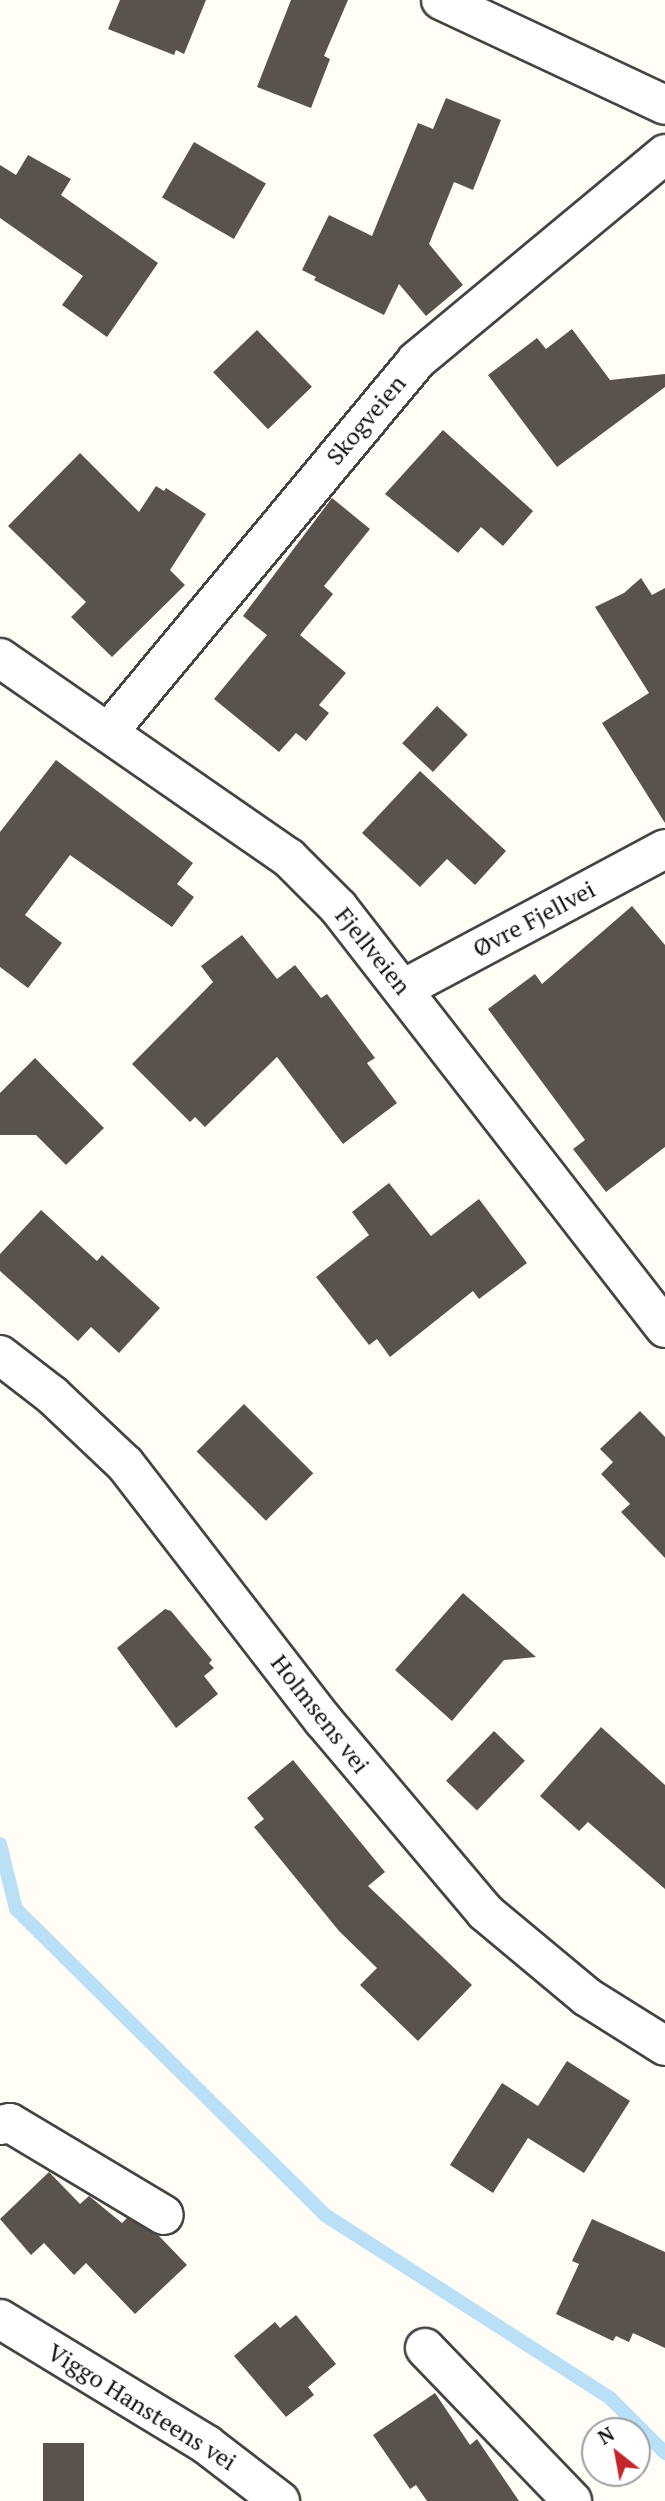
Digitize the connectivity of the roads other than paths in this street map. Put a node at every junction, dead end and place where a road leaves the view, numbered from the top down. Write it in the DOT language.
graph roads {
  1 [pos="441,0"];
  2 [pos="665,105"];
  3 [pos="665,153"];
  4 [pos="0,658"];
  5 [pos="110,730"];
  6 [pos="665,849"];
  7 [pos="403,989"];
  8 [pos="665,1328"];
  9 [pos="0,1355"];
  10 [pos="665,2046"];
  11 [pos="0,2125"];
  12 [pos="164,2215"];
  13 [pos="0,2319"];
  14 [pos="425,2348"];
  15 [pos="280,2501"];
  16 [pos="572,2501"];
  1 -- 2 [label="street"];
  3 -- 5 [label="street, Skogveien"];
  4 -- 5 [label="street, Fjellveien"];
  5 -- 7 [label="street, Fjellveien"];
  6 -- 7 [label="street, Øvre Fjellvei"];
  7 -- 8 [label="street, Fjellveien"];
  9 -- 10 [label="street, Holmsens vei"];
  11 -- 12 [label="street"];
  13 -- 15 [label="street, Viggo Hansteens vei"];
  14 -- 16 [label="street"];
}
